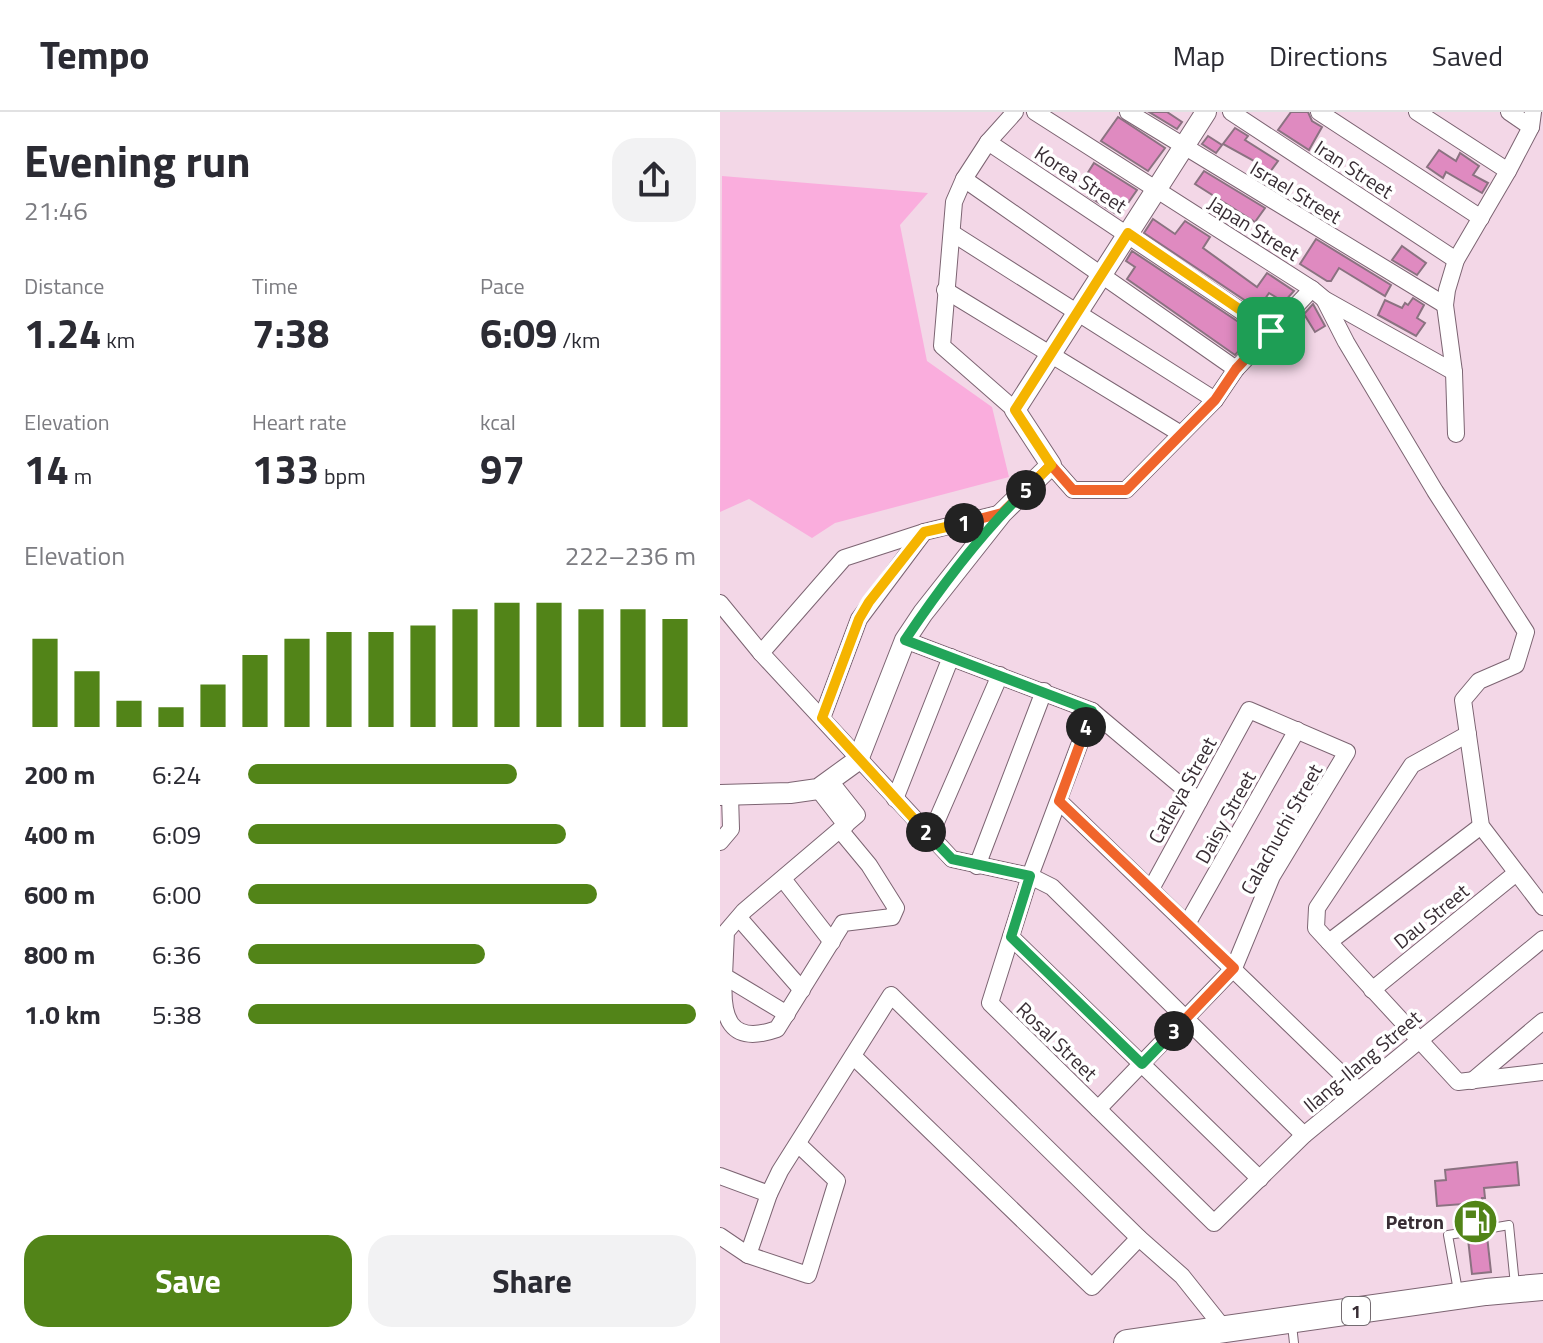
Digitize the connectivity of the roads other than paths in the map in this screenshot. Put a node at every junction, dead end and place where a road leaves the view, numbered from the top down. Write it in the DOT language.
graph roads {
  1 [pos="1015,112"];
  2 [pos="1035,112"];
  3 [pos="1128,112"];
  4 [pos="1206,112"];
  5 [pos="1231,112"];
  6 [pos="1319,112"];
  7 [pos="1417,112"];
  8 [pos="1509,112"];
  9 [pos="1532,119"];
  10 [pos="988,142"];
  11 [pos="1183,147"];
  12 [pos="1508,171"];
  13 [pos="964,179"];
  14 [pos="1156,190"];
  15 [pos="1481,218"];
  16 [pos="952,233"];
  17 [pos="1128,233"];
  18 [pos="1456,260"];
  19 [pos="1100,276"];
  20 [pos="945,290"];
  21 [pos="1318,294"];
  22 [pos="1445,305"];
  23 [pos="1078,312"];
  24 [pos="1271,331"];
  25 [pos="1050,354"];
  26 [pos="1236,369"];
  27 [pos="1454,372"];
  28 [pos="1215,400"];
  29 [pos="1015,410"];
  30 [pos="1181,434"];
  31 [pos="1456,434"];
  32 [pos="1051,465"];
  33 [pos="1002,513"];
  34 [pos="924,532"];
  35 [pos="720,603"];
  36 [pos="905,640"];
  37 [pos="761,653"];
  38 [pos="951,657"];
  39 [pos="1000,675"];
  40 [pos="1044,691"];
  41 [pos="1092,711"];
  42 [pos="822,718"];
  43 [pos="1297,730"];
  44 [pos="1468,734"];
  45 [pos="858,760"];
  46 [pos="824,785"];
  47 [pos="725,795"];
  48 [pos="895,799"];
  49 [pos="1059,801"];
  50 [pos="1199,801"];
  51 [pos="1481,826"];
  52 [pos="843,828"];
  53 [pos="930,836"];
  54 [pos="720,842"];
  55 [pos="977,866"];
  56 [pos="1515,874"];
  57 [pos="1030,876"];
  58 [pos="783,879"];
  59 [pos="1151,889"];
  60 [pos="1543,907"];
  61 [pos="739,918"];
  62 [pos="1187,924"];
  63 [pos="1011,937"];
  64 [pos="1543,939"];
  65 [pos="832,942"];
  66 [pos="1329,942"];
  67 [pos="1234,968"];
  68 [pos="722,979"];
  69 [pos="802,990"];
  70 [pos="1372,990"];
  71 [pos="787,1014"];
  72 [pos="1186,1019"];
  73 [pos="1543,1021"];
  74 [pos="1418,1041"];
  75 [pos="853,1056"];
  76 [pos="1142,1064"];
  77 [pos="1543,1072"];
  78 [pos="1470,1082"];
  79 [pos="1358,1090"];
  80 [pos="1098,1109"];
  81 [pos="1304,1135"];
  82 [pos="798,1144"];
  83 [pos="720,1176"];
  84 [pos="1260,1179"];
  85 [pos="769,1194"];
  86 [pos="1214,1223"];
  87 [pos="1486,1229"];
  88 [pos="1467,1232"];
  89 [pos="720,1236"];
  90 [pos="1139,1238"];
  91 [pos="748,1255"];
  92 [pos="1543,1287"];
  93 [pos="1515,1289"];
  94 [pos="1458,1296"];
  95 [pos="1225,1330"];
  96 [pos="1292,1332"];
  97 [pos="1127,1343"];
  1 -- 10 [label="street"];
  2 -- 14 [label="street, Japan Street"];
  3 -- 11 [label="street, Israel Street"];
  4 -- 11 [label="street"];
  5 -- 18 [label="street, Iran Street"];
  6 -- 15 [label="street"];
  7 -- 12 [label="street"];
  8 -- 9 [label="street"];
  9 -- 12 [label="street"];
  10 -- 13 [label="street"];
  10 -- 17 [label="street, Korea Street"];
  11 -- 14 [label="street"];
  11 -- 22 [label="street, Israel Street"];
  12 -- 15 [label="street"];
  13 -- 16 [label="street"];
  13 -- 19 [label="street"];
  14 -- 17 [label="street"];
  14 -- 21 [label="street, Japan Street"];
  15 -- 18 [label="street"];
  16 -- 20 [label="street"];
  16 -- 23 [label="street"];
  17 -- 19 [label="street"];
  17 -- 24 [label="street, Korea Street"];
  18 -- 22 [label="street"];
  19 -- 23 [label="street"];
  19 -- 26 [label="street"];
  20 -- 25 [label="street"];
  20 -- 29 [label="street"];
  21 -- 24 [label="street"];
  21 -- 27 [label="street, Japan Street"];
  21 -- 44 [label="street"];
  22 -- 27 [label="street"];
  23 -- 25 [label="street"];
  23 -- 28 [label="street"];
  24 -- 26 [label="street"];
  25 -- 29 [label="street"];
  25 -- 30 [label="street"];
  26 -- 28 [label="street"];
  27 -- 31 [label="street"];
  28 -- 30 [label="street"];
  29 -- 32 [label="street"];
  30 -- 32 [label="street"];
  32 -- 33 [label="street"];
  33 -- 34 [label="street"];
  33 -- 36 [label="street"];
  34 -- 37 [label="street"];
  34 -- 42 [label="street"];
  35 -- 37 [label="street"];
  36 -- 38 [label="street"];
  36 -- 45 [label="street"];
  37 -- 42 [label="street"];
  38 -- 39 [label="street"];
  38 -- 48 [label="street"];
  39 -- 40 [label="street"];
  39 -- 53 [label="street"];
  40 -- 41 [label="street"];
  40 -- 55 [label="street"];
  41 -- 49 [label="street, Rosal Street"];
  41 -- 50 [label="street"];
  42 -- 45 [label="street"];
  43 -- 50 [label="street, Catleya Street"];
  43 -- 62 [label="street, Daisy Street"];
  43 -- 67 [label="street, Calachuchi Street"];
  44 -- 51 [label="street"];
  44 -- 66 [label="street"];
  45 -- 46 [label="street"];
  45 -- 48 [label="street"];
  46 -- 47 [label="street"];
  46 -- 52 [label="street"];
  47 -- 54 [label="street"];
  48 -- 53 [label="street"];
  49 -- 57 [label="street, Rosal Street"];
  49 -- 59 [label="street"];
  50 -- 59 [label="street, Catleya Street"];
  51 -- 56 [label="street"];
  51 -- 66 [label="street"];
  52 -- 58 [label="street"];
  52 -- 65 [label="street"];
  53 -- 55 [label="street"];
  55 -- 57 [label="street"];
  56 -- 60 [label="street"];
  56 -- 70 [label="street, Dau Street"];
  57 -- 63 [label="street, Rosal Street"];
  57 -- 72 [label="street"];
  58 -- 61 [label="street"];
  58 -- 65 [label="street"];
  59 -- 62 [label="street"];
  61 -- 68 [label="street"];
  61 -- 69 [label="street"];
  62 -- 67 [label="street"];
  63 -- 76 [label="street"];
  63 -- 80 [label="street, Rosal Street"];
  64 -- 74 [label="street, Ilang-Ilang Street"];
  65 -- 69 [label="street"];
  66 -- 70 [label="street"];
  67 -- 72 [label="street, Calachuchi Street"];
  67 -- 79 [label="street"];
  68 -- 71 [label="street"];
  68 -- 71 [label="street"];
  69 -- 71 [label="street"];
  70 -- 74 [label="street"];
  72 -- 76 [label="street, Calachuchi Street"];
  72 -- 81 [label="street"];
  73 -- 78 [label="street"];
  74 -- 78 [label="street"];
  74 -- 79 [label="street, Ilang-Ilang Street"];
  75 -- 82 [label="street"];
  75 -- 90 [label="street"];
  75 -- 90 [label="street"];
  76 -- 80 [label="street, Calachuchi Street"];
  76 -- 84 [label="street"];
  77 -- 78 [label="street"];
  79 -- 81 [label="street, Ilang-Ilang Street"];
  80 -- 86 [label="street, Rosal Street"];
  81 -- 84 [label="street, Ilang-Ilang Street"];
  82 -- 85 [label="street"];
  82 -- 91 [label="street"];
  83 -- 85 [label="street"];
  84 -- 86 [label="street, Ilang-Ilang Street"];
  85 -- 91 [label="street"];
  87 -- 93 [label="lane"];
  88 -- 94 [label="lane"];
  89 -- 91 [label="street"];
  90 -- 95 [label="street"];
  92 -- 93 [label="main road, 1"];
  93 -- 94 [label="main road, 1"];
  94 -- 96 [label="main road, 1"];
  95 -- 96 [label="main road, 1"];
  95 -- 97 [label="main road, 1"];
}
